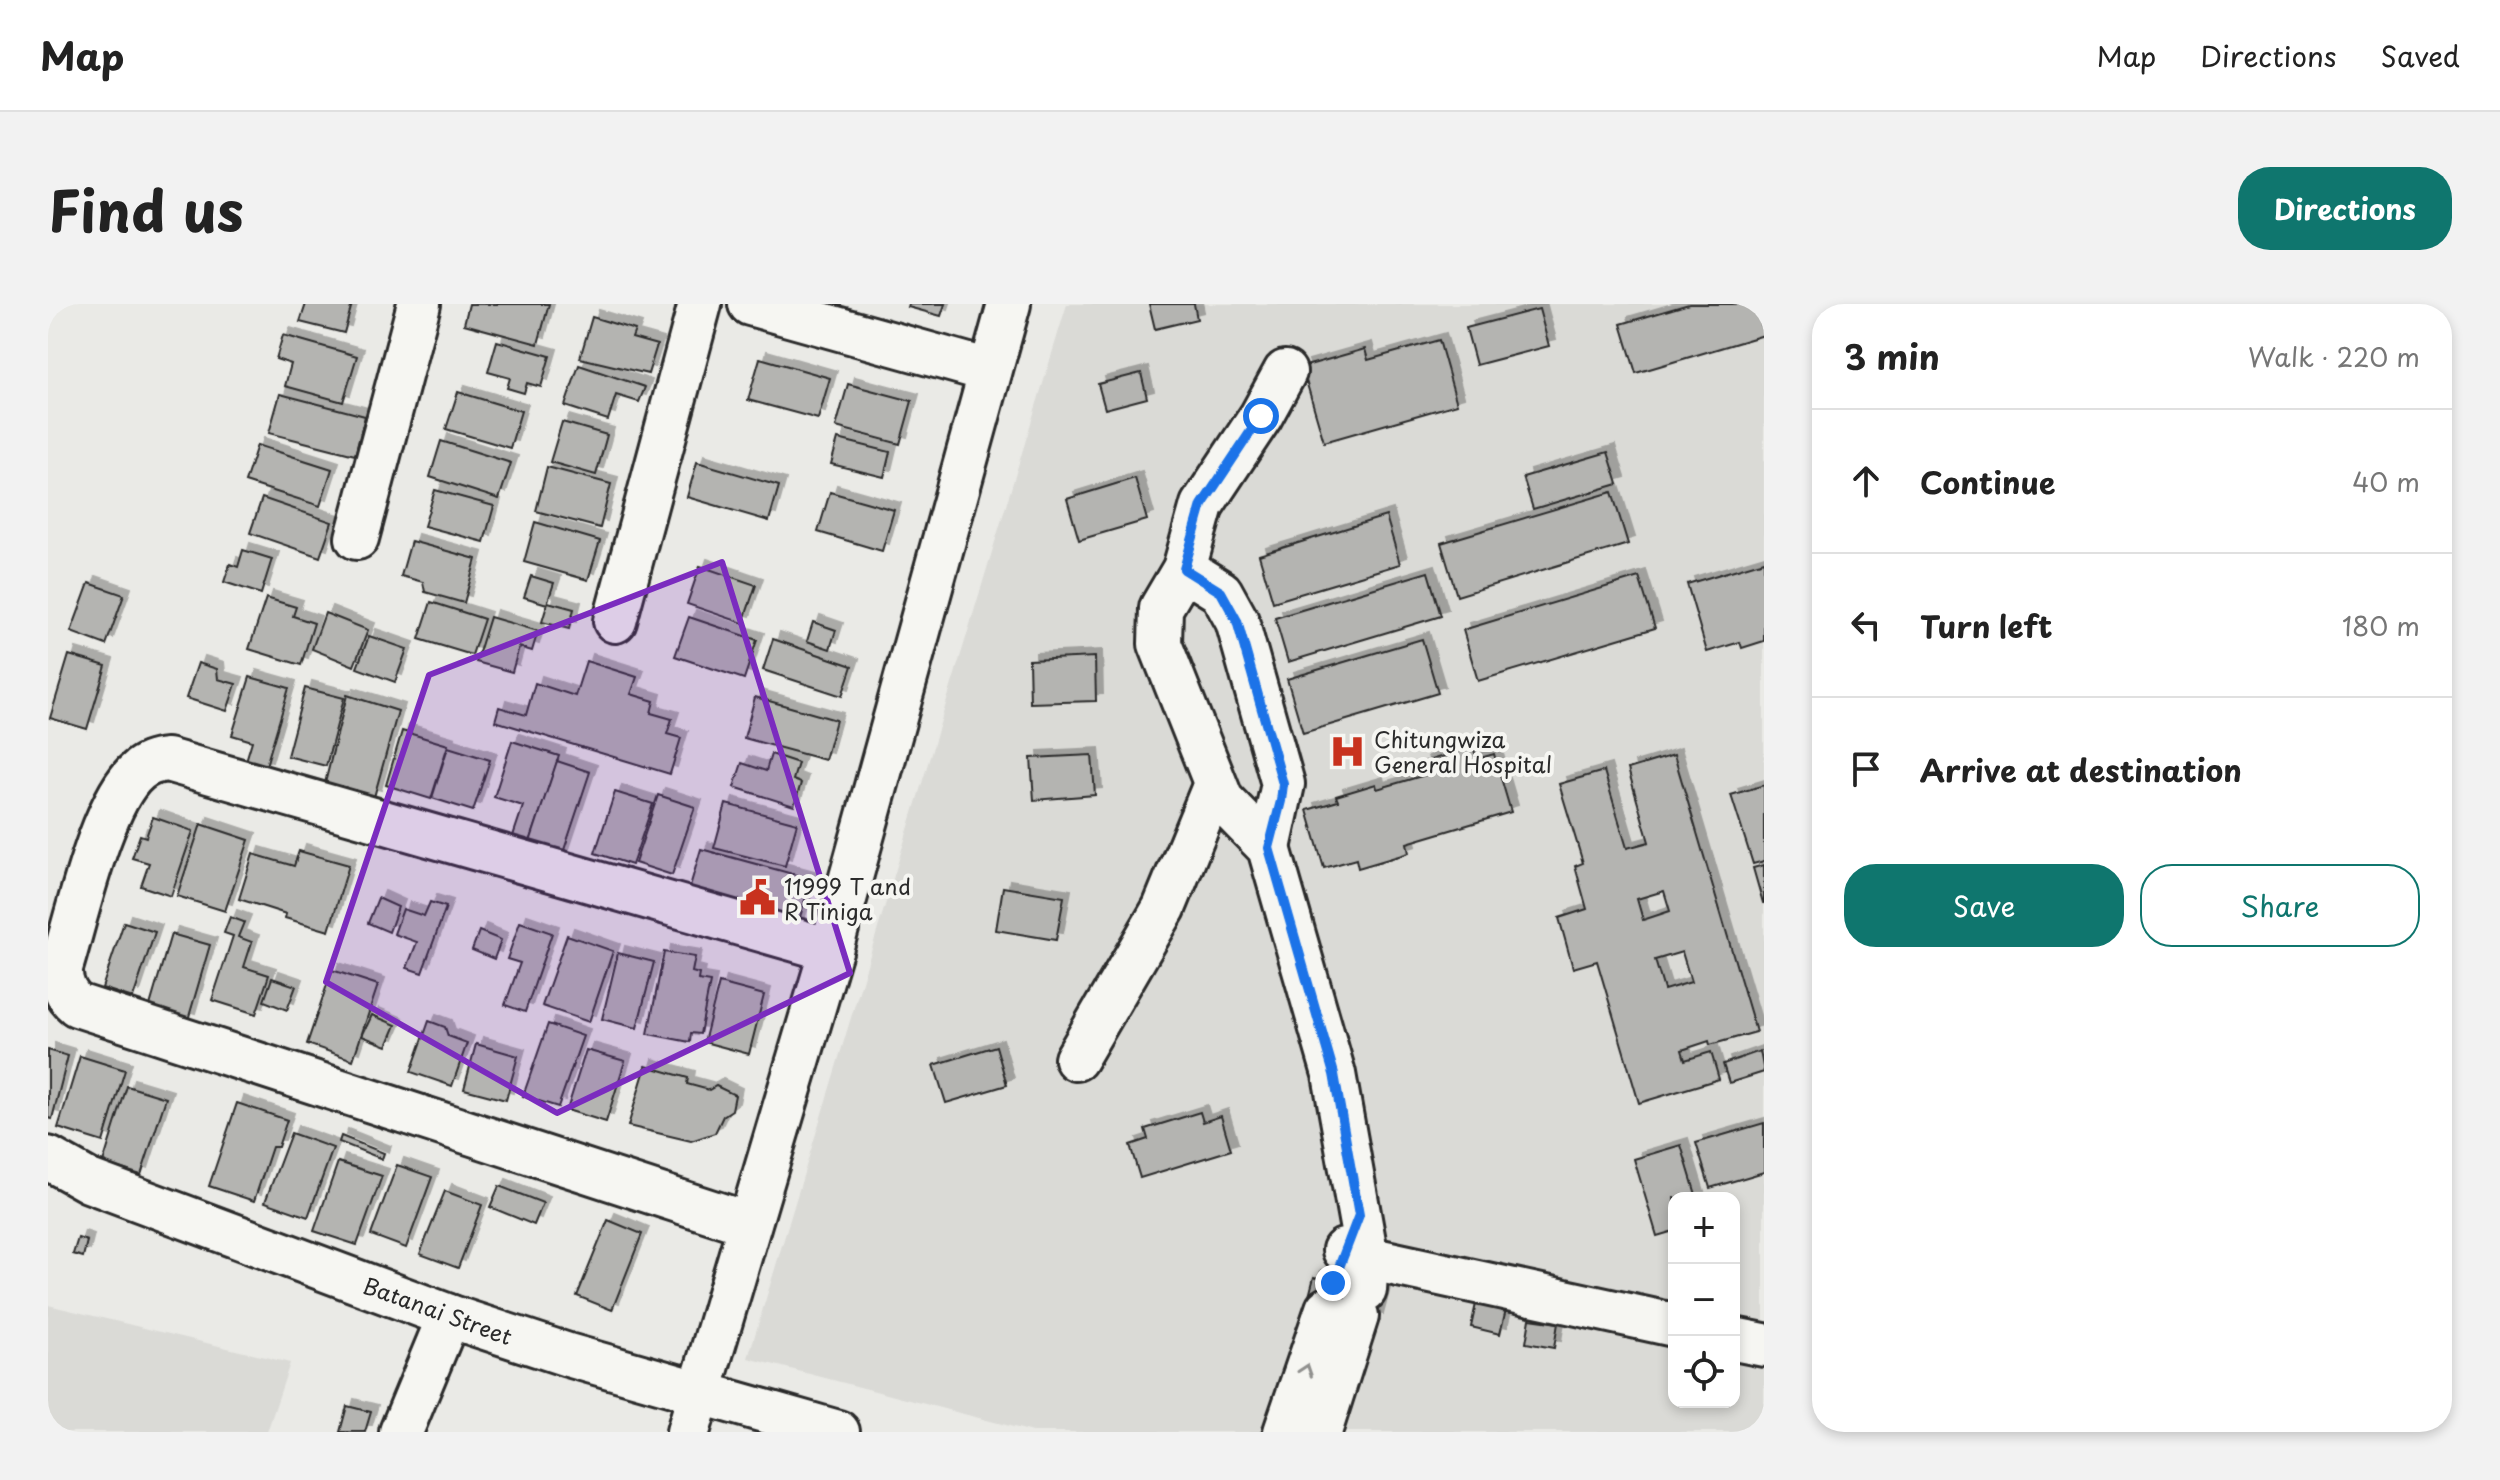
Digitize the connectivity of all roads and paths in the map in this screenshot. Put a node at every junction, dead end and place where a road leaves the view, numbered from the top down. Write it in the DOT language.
graph roads {
  1 [pos="419,304"];
  2 [pos="700,304"];
  3 [pos="750,304"];
  4 [pos="1009,304"];
  5 [pos="990,371"];
  6 [pos="1285,372"];
  7 [pos="357,538"];
  8 [pos="1184,569"];
  9 [pos="615,621"];
  10 [pos="1215,784"];
  11 [pos="1269,848"];
  12 [pos="831,950"];
  13 [pos="1076,1059"];
  14 [pos="48,1158"];
  15 [pos="749,1224"];
  16 [pos="1350,1274"];
  17 [pos="449,1316"];
  18 [pos="1668,1324"];
  19 [pos="1740,1340"];
  20 [pos="1764,1345"];
  21 [pos="701,1392"];
  22 [pos="401,1432"];
  23 [pos="688,1432"];
  24 [pos="838,1432"];
  25 [pos="1285,1432"];
  26 [pos="1320,1432"];
  1 -- 7 [label="street"];
  2 -- 9 [label="street"];
  3 -- 5 [label="street"];
  4 -- 5 [label="street"];
  5 -- 12 [label="street"];
  6 -- 8 [label="street"];
  8 -- 10 [label="street"];
  8 -- 11 [label="street"];
  10 -- 11 [label="street"];
  10 -- 13 [label="street"];
  11 -- 16 [label="street"];
  12 -- 15 [label="street"];
  12 -- 15 [label="street"];
  14 -- 17 [label="street, Batanai Street"];
  15 -- 21 [label="street"];
  16 -- 18 [label="street"];
  25 -- 16 [label="street, one-way"];
  16 -- 26 [label="street"];
  17 -- 21 [label="street, Batanai Street"];
  17 -- 22 [label="street"];
  19 -- 20 [label="street"];
  21 -- 23 [label="street"];
  21 -- 24 [label="street, Batanai Street"];
}
